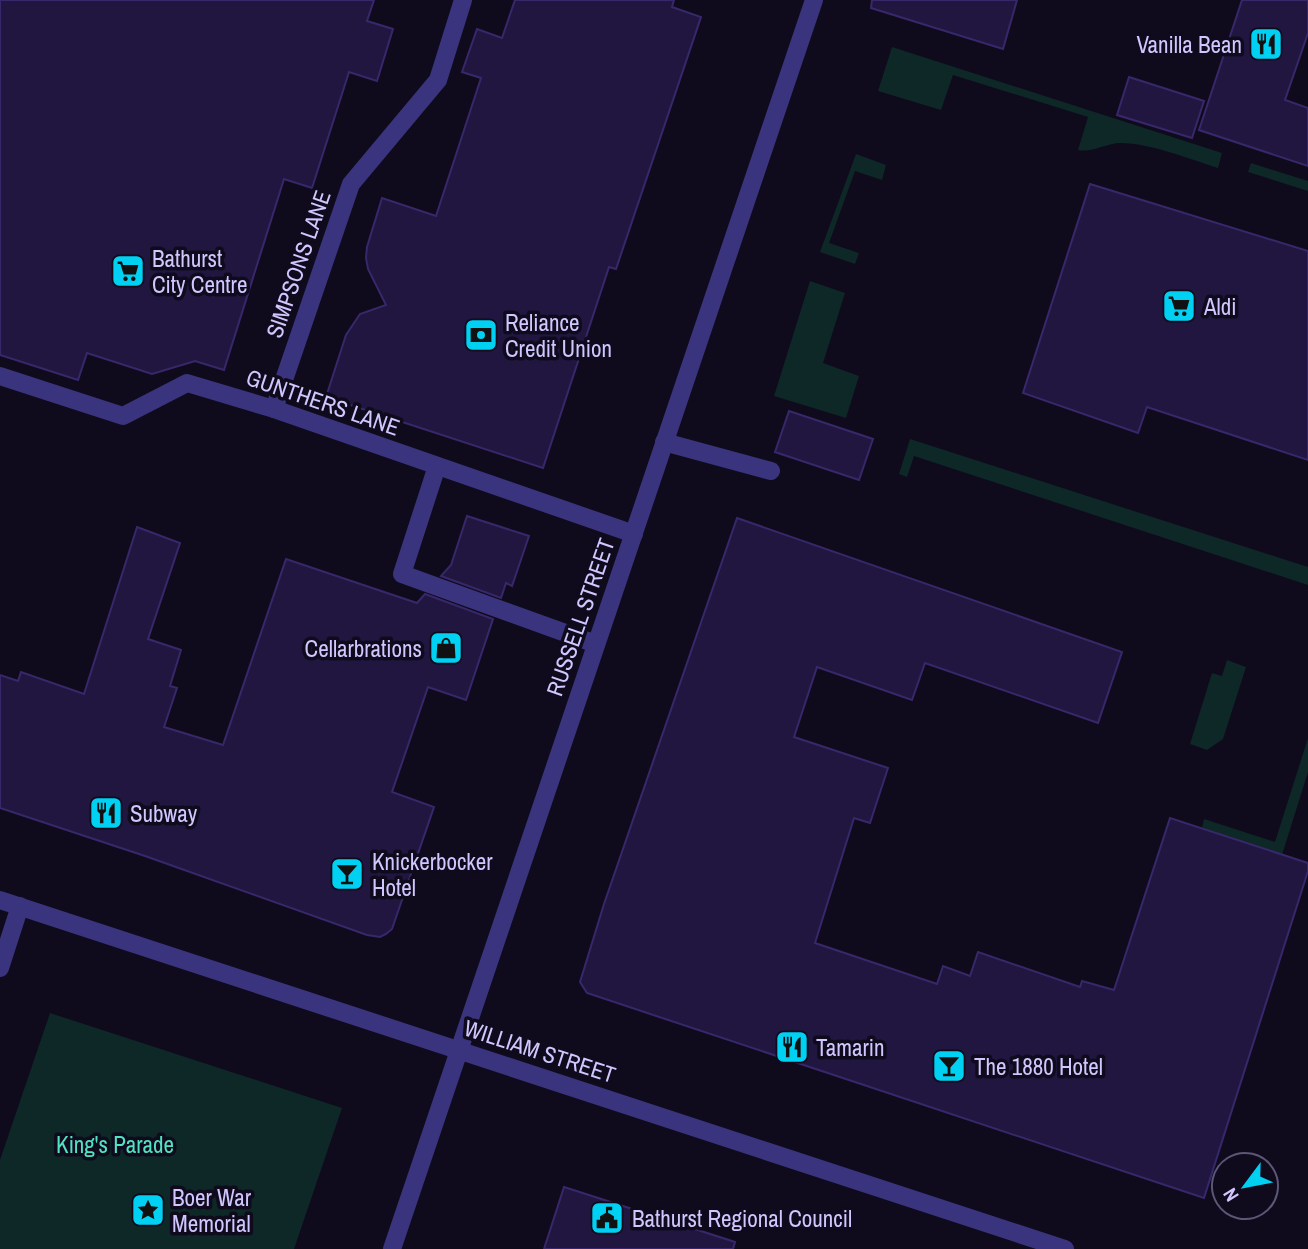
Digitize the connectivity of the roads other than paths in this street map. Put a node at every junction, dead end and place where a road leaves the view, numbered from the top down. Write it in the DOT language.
graph roads {
  1 [pos="463,0"];
  2 [pos="814,0"];
  3 [pos="0,376"];
  4 [pos="274,409"];
  5 [pos="664,442"];
  6 [pos="437,466"];
  7 [pos="771,471"];
  8 [pos="634,534"];
  9 [pos="596,644"];
  10 [pos="0,900"];
  11 [pos="20,906"];
  12 [pos="0,968"];
  13 [pos="459,1051"];
  14 [pos="392,1249"];
  15 [pos="1065,1249"];
  1 -- 4 [label="street, SIMPSONS LANE"];
  2 -- 5 [label="street, RUSSELL STREET"];
  3 -- 4 [label="street, GUNTHERS LANE"];
  4 -- 6 [label="street, GUNTHERS LANE"];
  5 -- 7 [label="street"];
  5 -- 8 [label="street, RUSSELL STREET"];
  6 -- 8 [label="street, GUNTHERS LANE"];
  6 -- 9 [label="street"];
  8 -- 9 [label="street, RUSSELL STREET"];
  9 -- 13 [label="street, RUSSELL STREET"];
  10 -- 11 [label="street, WILLIAM STREET"];
  11 -- 12 [label="street"];
  11 -- 13 [label="street, WILLIAM STREET"];
  13 -- 14 [label="street, RUSSELL STREET"];
  13 -- 15 [label="street, WILLIAM STREET"];
}
